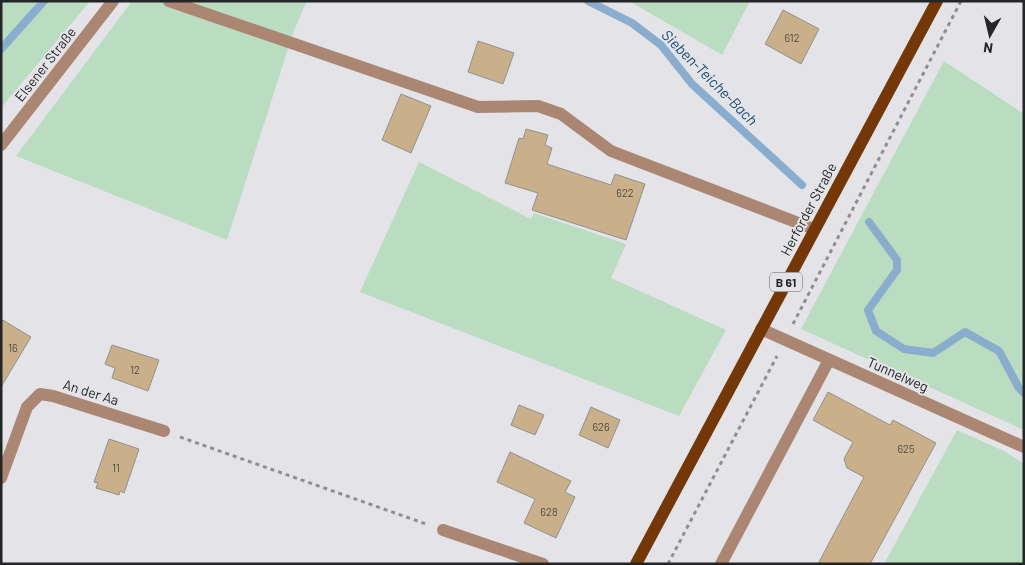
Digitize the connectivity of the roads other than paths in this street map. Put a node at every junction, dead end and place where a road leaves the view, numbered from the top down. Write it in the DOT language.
graph roads {
  1 [pos="113,1"];
  2 [pos="169,1"];
  3 [pos="937,1"];
  4 [pos="1,145"];
  5 [pos="814,229"];
  6 [pos="761,329"];
  7 [pos="829,360"];
  8 [pos="164,431"];
  9 [pos="1024,447"];
  10 [pos="1,478"];
  11 [pos="443,530"];
  12 [pos="543,564"];
  13 [pos="636,564"];
  14 [pos="721,564"];
  1 -- 4 [label="street, Elsener Straße"];
  2 -- 5 [label="street"];
  3 -- 5 [label="main road, Herforder Straße / B 61"];
  5 -- 6 [label="main road, Herforder Straße / B 61"];
  6 -- 7 [label="street, Tunnelweg"];
  6 -- 13 [label="main road, Herforder Straße / B 61"];
  7 -- 9 [label="street, Tunnelweg"];
  7 -- 14 [label="street"];
  8 -- 10 [label="street, An der Aa"];
  11 -- 12 [label="street"];
}
